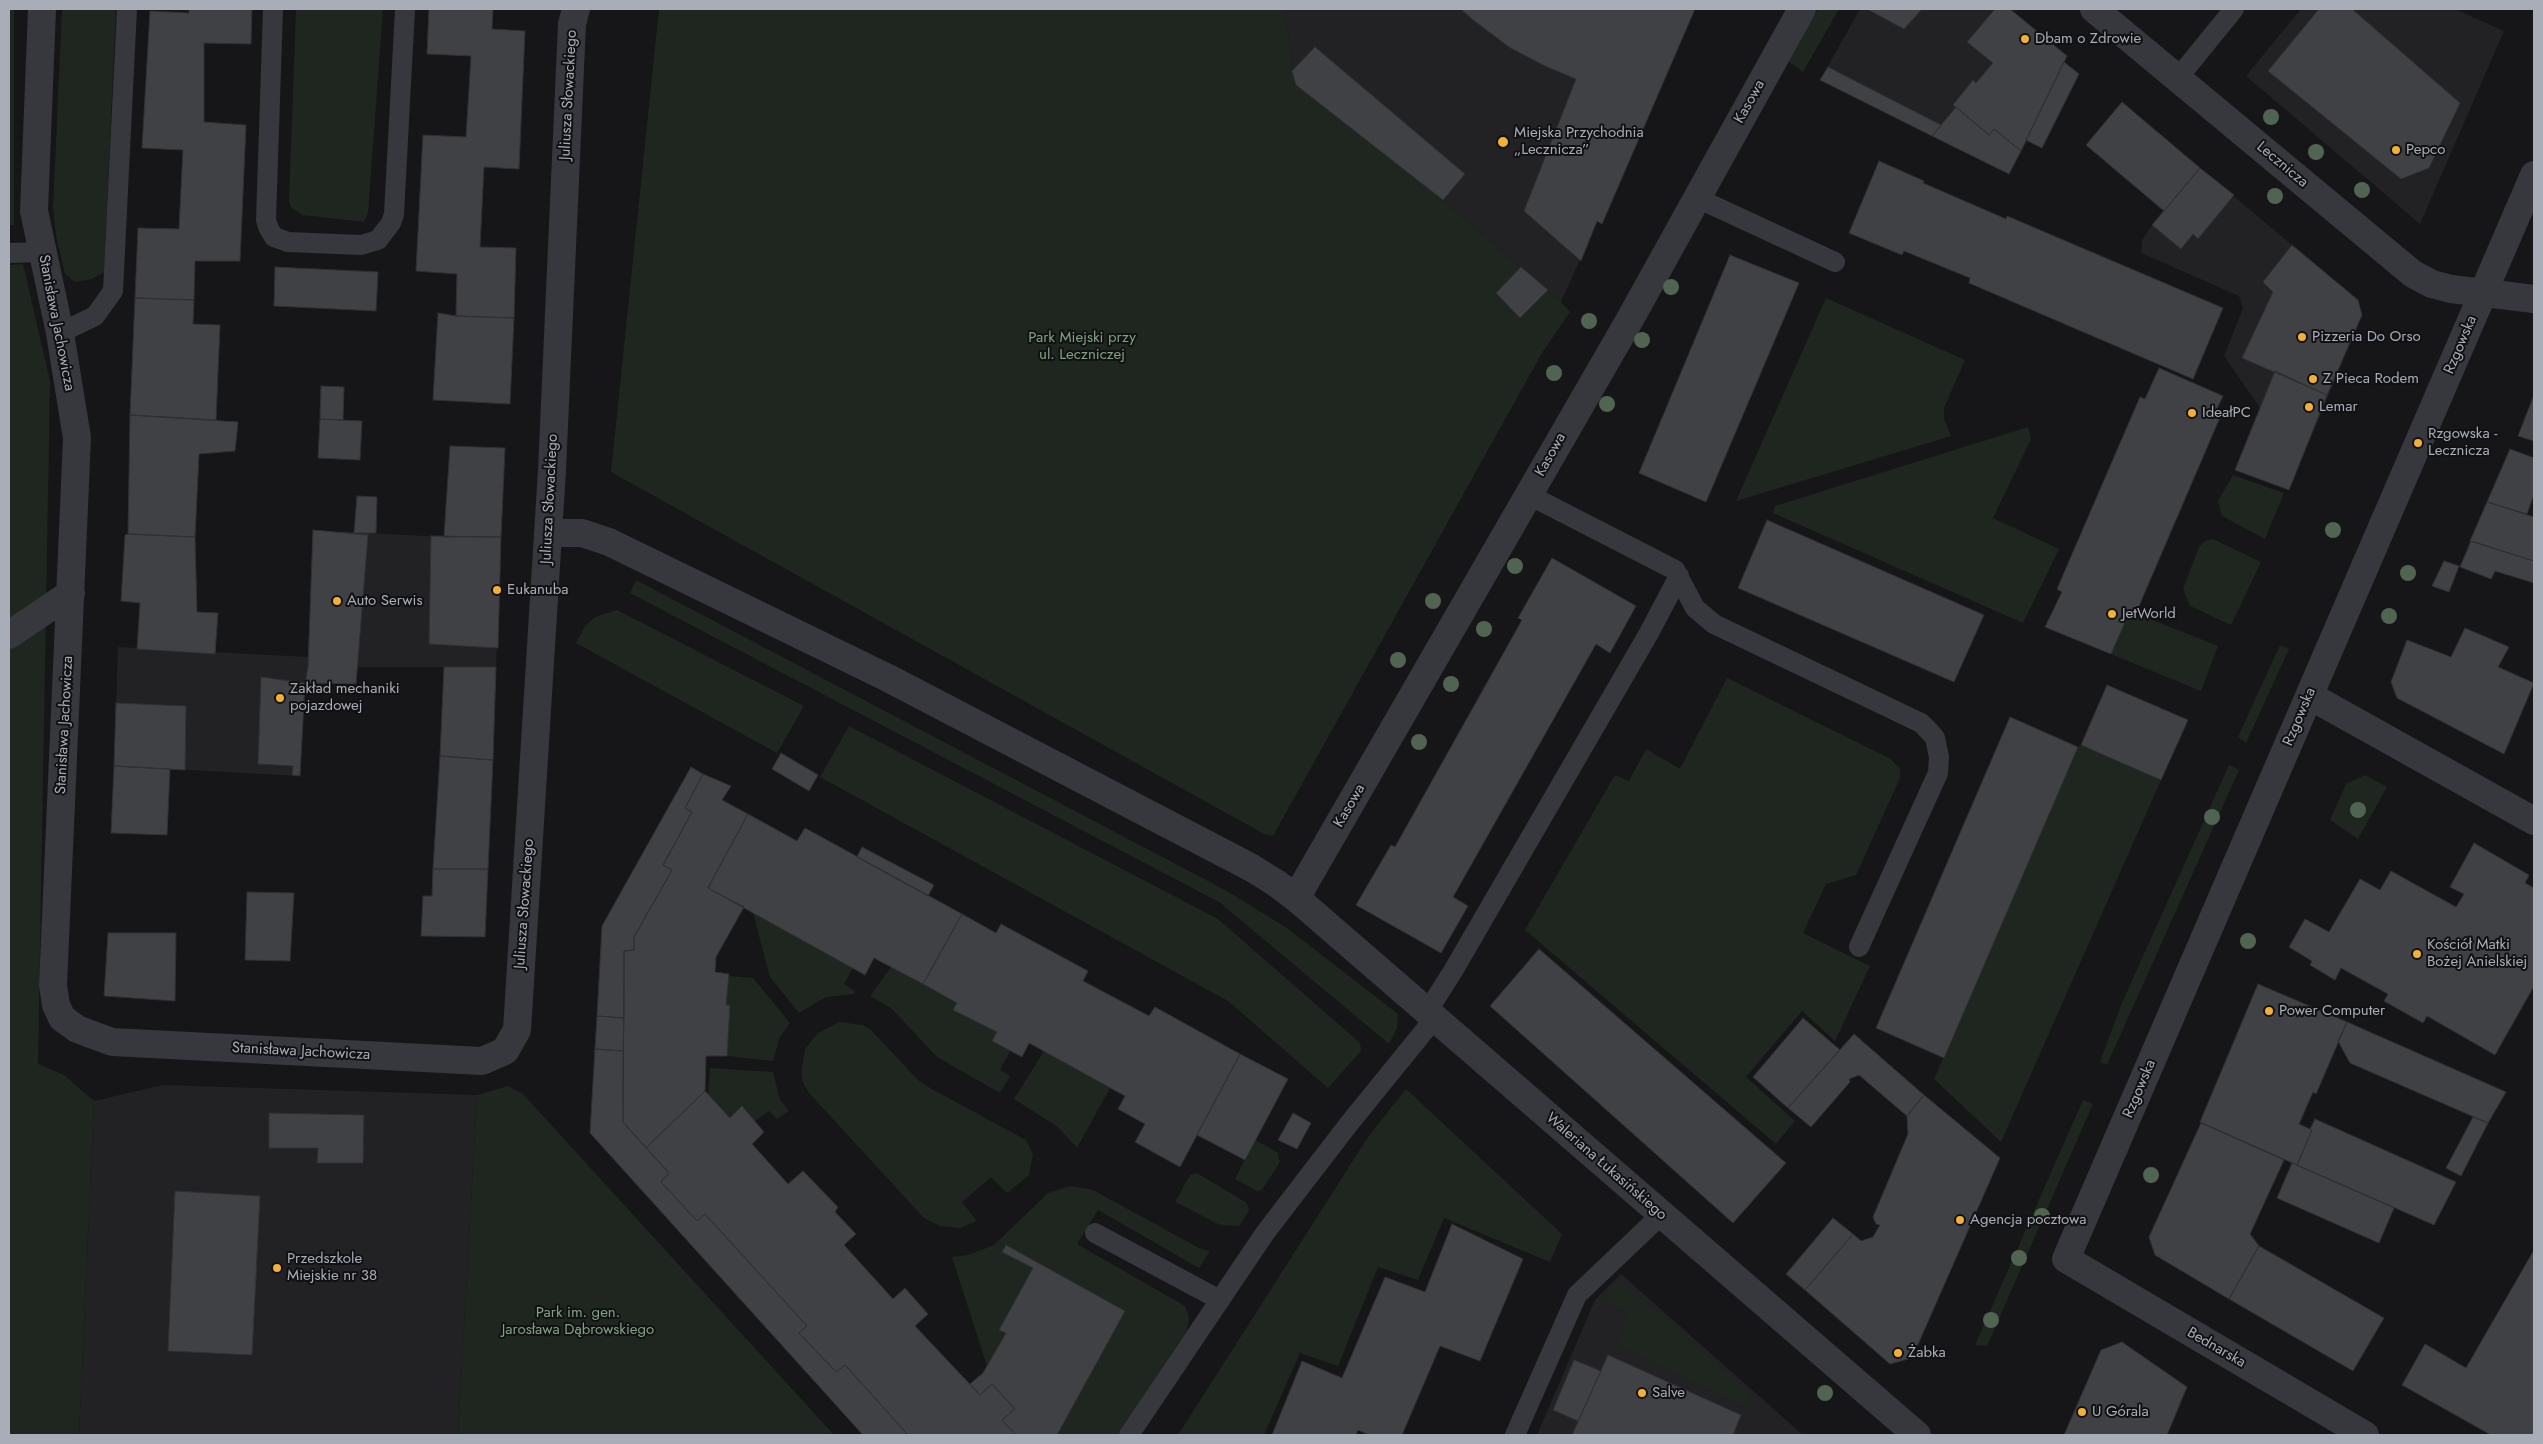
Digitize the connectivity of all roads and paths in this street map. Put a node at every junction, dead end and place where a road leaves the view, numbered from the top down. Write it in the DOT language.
graph roads {
  1 [pos="42,9"];
  2 [pos="127,9"];
  3 [pos="273,9"];
  4 [pos="405,9"];
  5 [pos="576,9"];
  6 [pos="1802,9"];
  7 [pos="2094,9"];
  8 [pos="2234,9"];
  9 [pos="2178,78"];
  10 [pos="2534,175"];
  11 [pos="1697,198"];
  12 [pos="42,252"];
  13 [pos="9,253"];
  14 [pos="1835,262"];
  15 [pos="2483,294"];
  16 [pos="2534,300"];
  17 [pos="60,333"];
  18 [pos="1529,495"];
  19 [pos="548,533"];
  20 [pos="1679,576"];
  21 [pos="70,593"];
  22 [pos="9,635"];
  23 [pos="2310,696"];
  24 [pos="2534,821"];
  25 [pos="1296,898"];
  26 [pos="1859,947"];
  27 [pos="1431,1015"];
  28 [pos="482,1062"];
  29 [pos="1662,1215"];
  30 [pos="1095,1233"];
  31 [pos="2066,1260"];
  32 [pos="1220,1300"];
  33 [pos="1129,1435"];
  34 [pos="1516,1435"];
  35 [pos="1917,1435"];
  36 [pos="2365,1435"];
  1 -- 12 [label="street, Stanisława Jachowicza"];
  2 -- 17 [label="lane"];
  3 -- 4 [label="lane"];
  5 -- 19 [label="street, Juliusza Słowackiego"];
  6 -- 11 [label="street, Kasowa"];
  7 -- 9 [label="street, Lecznicza"];
  8 -- 9 [label="lane"];
  9 -- 15 [label="street, Lecznicza"];
  10 -- 15 [label="street, Rzgowska"];
  11 -- 14 [label="lane"];
  11 -- 18 [label="street, Kasowa"];
  12 -- 13 [label="lane"];
  12 -- 17 [label="street, Stanisława Jachowicza"];
  15 -- 16 [label="street, Lecznicza"];
  15 -- 23 [label="street, Rzgowska"];
  17 -- 21 [label="street, Stanisława Jachowicza"];
  18 -- 20 [label="lane"];
  18 -- 25 [label="street, Kasowa"];
  19 -- 25 [label="street, Waleriana Łukasińskiego"];
  19 -- 28 [label="street, Juliusza Słowackiego"];
  20 -- 26 [label="lane"];
  20 -- 27 [label="lane"];
  21 -- 22 [label="street"];
  21 -- 28 [label="street, Stanisława Jachowicza"];
  23 -- 24 [label="street"];
  23 -- 31 [label="street, Rzgowska"];
  25 -- 27 [label="street, Waleriana Łukasińskiego"];
  27 -- 29 [label="street, Waleriana Łukasińskiego"];
  27 -- 32 [label="lane"];
  29 -- 34 [label="lane"];
  29 -- 35 [label="street, Waleriana Łukasińskiego"];
  30 -- 32 [label="lane"];
  31 -- 36 [label="street, Bednarska"];
  32 -- 33 [label="lane"];
}
